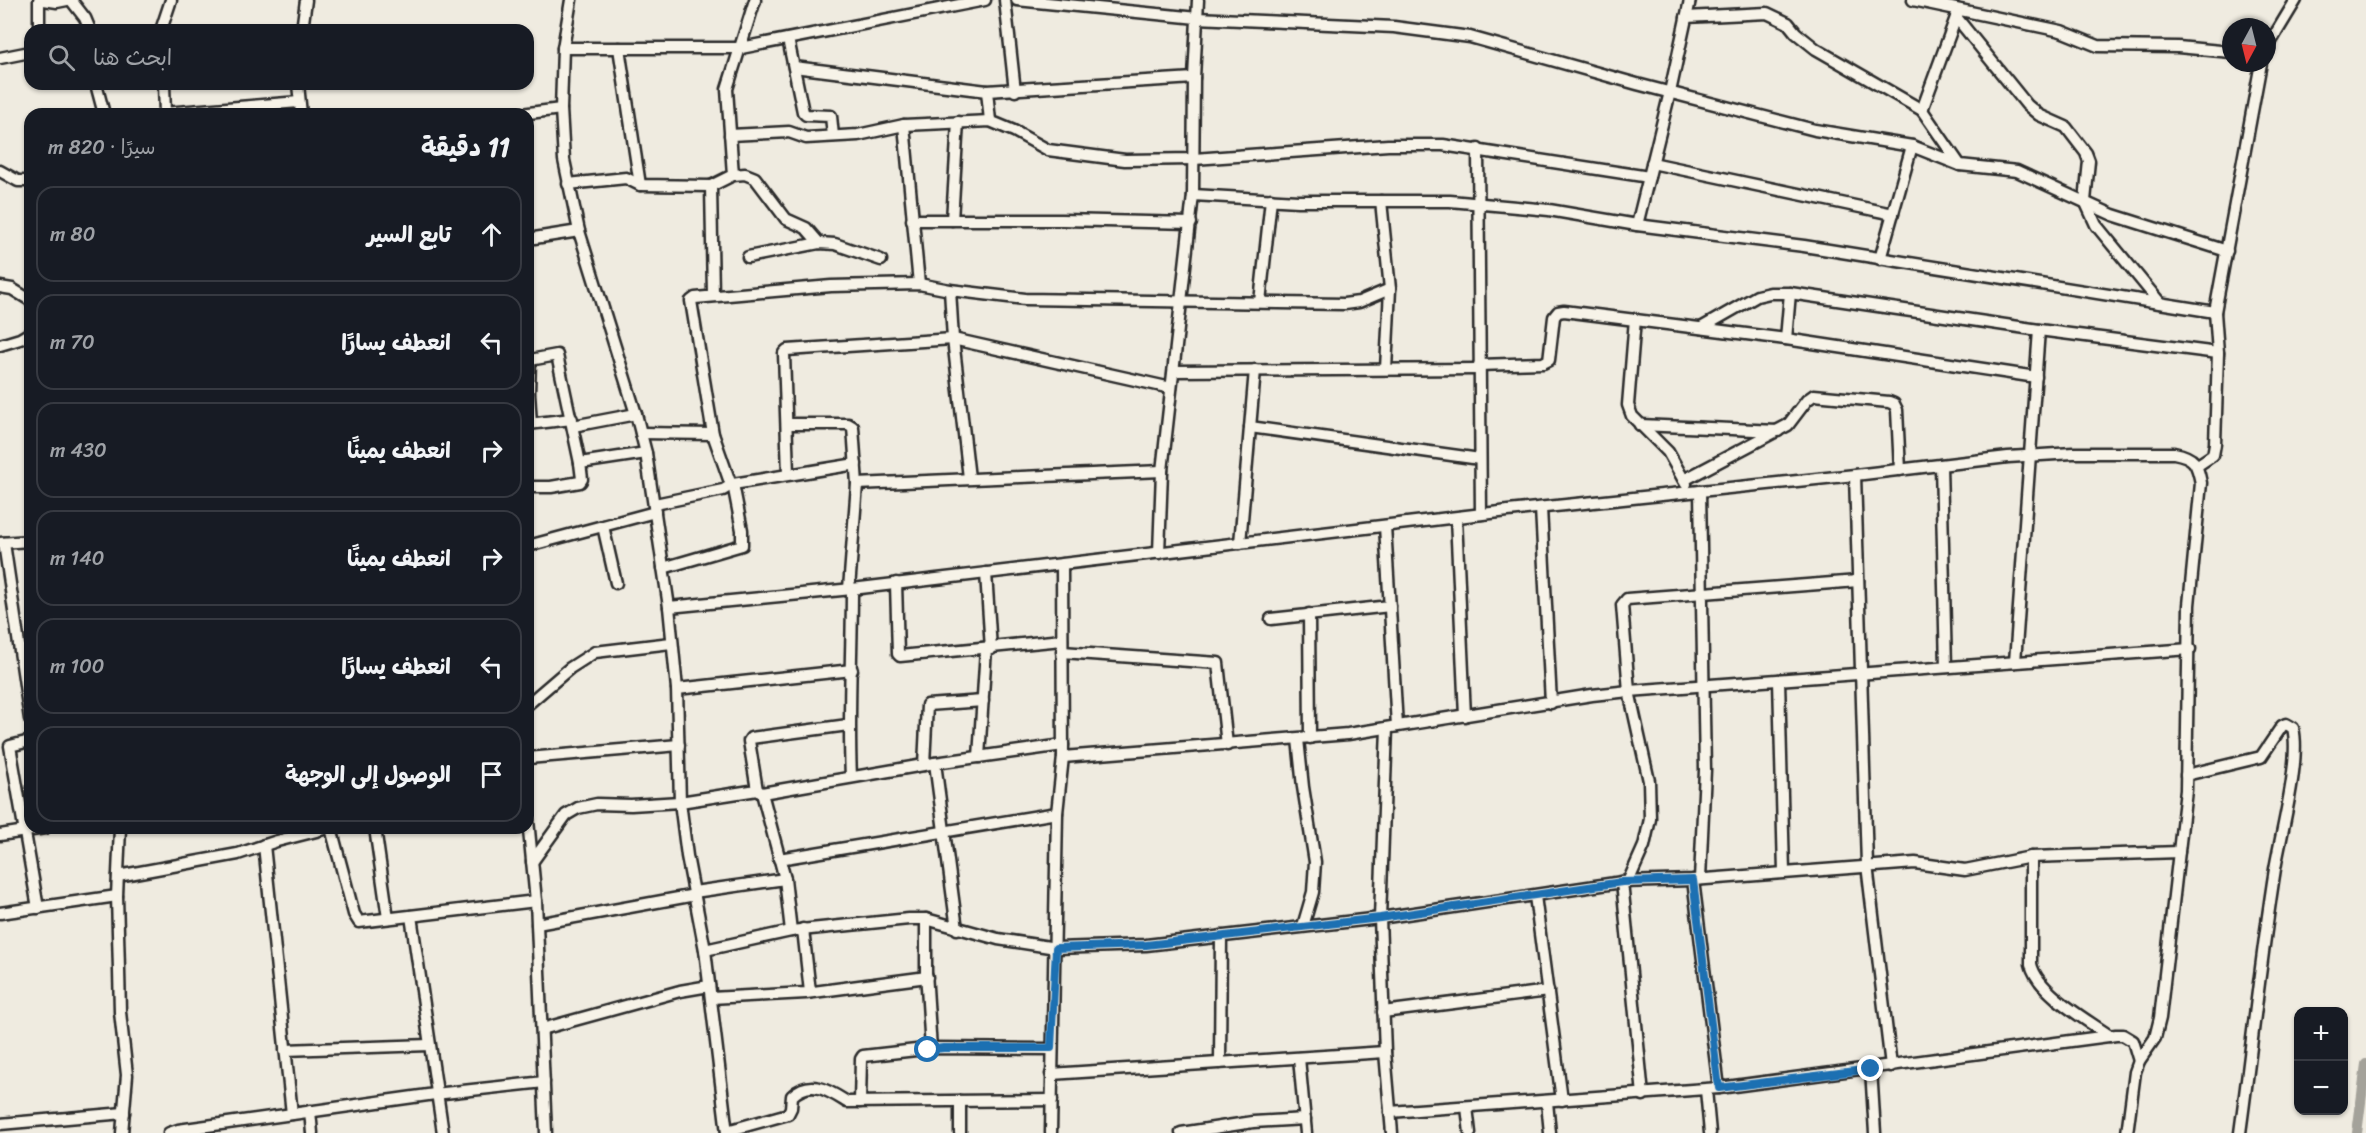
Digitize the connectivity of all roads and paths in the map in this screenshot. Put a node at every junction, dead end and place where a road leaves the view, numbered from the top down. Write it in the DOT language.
graph roads {
  1 [pos="39,0"];
  2 [pos="44,0"];
  3 [pos="69,0"];
  4 [pos="171,0"];
  5 [pos="306,0"];
  6 [pos="572,0"];
  7 [pos="755,0"];
  8 [pos="984,0"];
  9 [pos="1005,0"];
  10 [pos="1017,0"];
  11 [pos="1198,0"];
  12 [pos="1690,0"];
  13 [pos="1913,0"];
  14 [pos="2296,0"];
  15 [pos="935,5"];
  16 [pos="1957,13"];
  17 [pos="1686,17"];
  18 [pos="1197,18"];
  19 [pos="39,24"];
  20 [pos="88,24"];
  21 [pos="163,24"];
  22 [pos="303,24"];
  23 [pos="2276,33"];
  24 [pos="788,39"];
  25 [pos="563,48"];
  26 [pos="619,48"];
  27 [pos="741,48"];
  28 [pos="2222,51"];
  29 [pos="24,53"];
  30 [pos="0,58"];
  31 [pos="794,67"];
  32 [pos="2259,72"];
  33 [pos="1194,78"];
  34 [pos="98,90"];
  35 [pos="164,90"];
  36 [pos="298,90"];
  37 [pos="987,91"];
  38 [pos="1015,91"];
  39 [pos="1670,92"];
  40 [pos="299,102"];
  41 [pos="102,108"];
  42 [pos="165,108"];
  43 [pos="243,108"];
  44 [pos="300,108"];
  45 [pos="561,109"];
  46 [pos="1922,110"];
  47 [pos="534,112"];
  48 [pos="990,121"];
  49 [pos="958,122"];
  50 [pos="904,125"];
  51 [pos="730,135"];
  52 [pos="833,136"];
  53 [pos="1912,146"];
  54 [pos="1478,149"];
  55 [pos="1194,159"];
  56 [pos="1652,163"];
  57 [pos="1960,165"];
  58 [pos="0,171"];
  59 [pos="733,175"];
  60 [pos="1649,177"];
  61 [pos="24,181"];
  62 [pos="568,184"];
  63 [pos="640,185"];
  64 [pos="711,186"];
  65 [pos="1193,195"];
  66 [pos="1271,200"];
  67 [pos="1381,201"];
  68 [pos="2085,201"];
  69 [pos="1478,203"];
  70 [pos="1893,214"];
  71 [pos="912,220"];
  72 [pos="952,220"];
  73 [pos="1191,223"];
  74 [pos="1637,225"];
  75 [pos="579,231"];
  76 [pos="534,238"];
  77 [pos="819,243"];
  78 [pos="2227,251"];
  79 [pos="748,257"];
  80 [pos="1880,258"];
  81 [pos="881,260"];
  82 [pos="919,284"];
  83 [pos="0,287"];
  84 [pos="1390,289"];
  85 [pos="950,290"];
  86 [pos="1790,293"];
  87 [pos="713,295"];
  88 [pos="24,296"];
  89 [pos="1182,300"];
  90 [pos="1260,302"];
  91 [pos="2160,303"];
  92 [pos="2216,312"];
  93 [pos="1635,320"];
  94 [pos="1701,328"];
  95 [pos="2039,330"];
  96 [pos="24,337"];
  97 [pos="953,339"];
  98 [pos="1786,339"];
  99 [pos="0,345"];
  100 [pos="2218,353"];
  101 [pos="534,358"];
  102 [pos="1479,367"];
  103 [pos="1386,369"];
  104 [pos="1256,370"];
  105 [pos="1174,371"];
  106 [pos="2036,377"];
  107 [pos="1171,388"];
  108 [pos="636,414"];
  109 [pos="572,422"];
  110 [pos="534,424"];
  111 [pos="787,424"];
  112 [pos="1640,425"];
  113 [pos="1250,427"];
  114 [pos="1778,431"];
  115 [pos="641,433"];
  116 [pos="713,434"];
  117 [pos="646,453"];
  118 [pos="2031,455"];
  119 [pos="1480,459"];
  120 [pos="580,463"];
  121 [pos="856,464"];
  122 [pos="1941,465"];
  123 [pos="2198,465"];
  124 [pos="1900,470"];
  125 [pos="1162,471"];
  126 [pos="788,474"];
  127 [pos="1855,476"];
  128 [pos="969,478"];
  129 [pos="1684,480"];
  130 [pos="857,484"];
  131 [pos="732,485"];
  132 [pos="534,487"];
  133 [pos="1695,492"];
  134 [pos="655,508"];
  135 [pos="1541,508"];
  136 [pos="1481,514"];
  137 [pos="1456,518"];
  138 [pos="603,526"];
  139 [pos="1386,526"];
  140 [pos="24,541"];
  141 [pos="2,543"];
  142 [pos="1240,543"];
  143 [pos="534,544"];
  144 [pos="1159,553"];
  145 [pos="1062,564"];
  146 [pos="663,568"];
  147 [pos="986,573"];
  148 [pos="1858,581"];
  149 [pos="616,583"];
  150 [pos="896,583"];
  151 [pos="850,589"];
  152 [pos="1700,595"];
  153 [pos="1390,606"];
  154 [pos="669,607"];
  155 [pos="1309,614"];
  156 [pos="1271,619"];
  157 [pos="671,643"];
  158 [pos="1062,646"];
  159 [pos="989,649"];
  160 [pos="2190,649"];
  161 [pos="2015,662"];
  162 [pos="1946,667"];
  163 [pos="852,670"];
  164 [pos="1861,674"];
  165 [pos="1779,680"];
  166 [pos="24,681"];
  167 [pos="1705,685"];
  168 [pos="677,689"];
  169 [pos="1629,691"];
  170 [pos="534,699"];
  171 [pos="982,701"];
  172 [pos="1551,703"];
  173 [pos="1465,716"];
  174 [pos="849,725"];
  175 [pos="1392,727"];
  176 [pos="1304,739"];
  177 [pos="24,742"];
  178 [pos="679,745"];
  179 [pos="1063,745"];
  180 [pos="1227,745"];
  181 [pos="534,757"];
  182 [pos="979,757"];
  183 [pos="1063,757"];
  184 [pos="930,764"];
  185 [pos="2186,775"];
  186 [pos="851,777"];
  187 [pos="759,791"];
  188 [pos="680,802"];
  189 [pos="1057,813"];
  190 [pos="24,826"];
  191 [pos="945,830"];
  192 [pos="24,832"];
  193 [pos="25,834"];
  194 [pos="120,834"];
  195 [pos="306,834"];
  196 [pos="331,834"];
  197 [pos="376,834"];
  198 [pos="529,834"];
  199 [pos="0,835"];
  200 [pos="264,845"];
  201 [pos="2179,852"];
  202 [pos="2031,857"];
  203 [pos="779,859"];
  204 [pos="532,862"];
  205 [pos="1867,865"];
  206 [pos="1784,872"];
  207 [pos="118,876"];
  208 [pos="786,879"];
  209 [pos="1696,879"];
  210 [pos="1625,882"];
  211 [pos="695,894"];
  212 [pos="117,896"];
  213 [pos="1535,896"];
  214 [pos="536,901"];
  215 [pos="38,908"];
  216 [pos="0,913"];
  217 [pos="411,916"];
  218 [pos="388,918"];
  219 [pos="1380,918"];
  220 [pos="926,919"];
  221 [pos="537,924"];
  222 [pos="1303,926"];
  223 [pos="803,929"];
  224 [pos="957,929"];
  225 [pos="791,931"];
  226 [pos="1221,936"];
  227 [pos="1056,948"];
  228 [pos="705,950"];
  229 [pos="927,977"];
  230 [pos="709,986"];
  231 [pos="1548,991"];
  232 [pos="810,992"];
  233 [pos="711,998"];
  234 [pos="1383,1012"];
  235 [pos="542,1029"];
  236 [pos="2110,1036"];
  237 [pos="429,1045"];
  238 [pos="1051,1048"];
  239 [pos="931,1049"];
  240 [pos="285,1050"];
  241 [pos="1385,1052"];
  242 [pos="1299,1058"];
  243 [pos="2139,1062"];
  244 [pos="1220,1063"];
  245 [pos="1891,1066"];
  246 [pos="1871,1069"];
  247 [pos="1051,1074"];
  248 [pos="544,1082"];
  249 [pos="1719,1088"];
  250 [pos="1706,1090"];
  251 [pos="435,1094"];
  252 [pos="1643,1095"];
  253 [pos="1052,1100"];
  254 [pos="1562,1100"];
  255 [pos="960,1101"];
  256 [pos="860,1102"];
  257 [pos="1547,1102"];
  258 [pos="1467,1107"];
  259 [pos="310,1111"];
  260 [pos="1390,1112"];
  261 [pos="124,1113"];
  262 [pos="292,1114"];
  263 [pos="1305,1119"];
  264 [pos="0,1124"];
  265 [pos="216,1129"];
  266 [pos="727,1132"];
  267 [pos="122,1133"];
  268 [pos="169,1133"];
  269 [pos="312,1133"];
  270 [pos="442,1133"];
  271 [pos="546,1133"];
  272 [pos="960,1133"];
  273 [pos="1051,1133"];
  274 [pos="1181,1133"];
  275 [pos="1306,1133"];
  276 [pos="1392,1133"];
  277 [pos="1470,1133"];
  278 [pos="1550,1133"];
  279 [pos="1710,1133"];
  280 [pos="1875,1133"];
  281 [pos="2127,1133"];
  282 [pos="2240,1133"];
  1 -- 19 [label="street"];
  2 -- 3 [label="street"];
  3 -- 20 [label="street"];
  4 -- 21 [label="street"];
  5 -- 22 [label="street"];
  6 -- 25 [label="street"];
  7 -- 27 [label="street"];
  8 -- 15 [label="street"];
  9 -- 38 [label="street"];
  10 -- 18 [label="street"];
  11 -- 18 [label="street"];
  12 -- 17 [label="street"];
  13 -- 16 [label="street"];
  14 -- 23 [label="street"];
  15 -- 24 [label="street"];
  16 -- 28 [label="street"];
  16 -- 46 [label="street"];
  16 -- 68 [label="street"];
  17 -- 39 [label="street"];
  17 -- 46 [label="street"];
  18 -- 33 [label="street"];
  18 -- 39 [label="street"];
  24 -- 27 [label="street"];
  24 -- 31 [label="street"];
  25 -- 26 [label="street"];
  25 -- 45 [label="street"];
  26 -- 27 [label="street"];
  26 -- 63 [label="street"];
  27 -- 51 [label="street"];
  29 -- 30 [label="street"];
  31 -- 37 [label="street"];
  31 -- 52 [label="street"];
  32 -- 78 [label="street"];
  33 -- 38 [label="street"];
  33 -- 55 [label="street"];
  34 -- 41 [label="street"];
  35 -- 42 [label="street"];
  36 -- 40 [label="street"];
  37 -- 38 [label="street"];
  37 -- 48 [label="street"];
  39 -- 53 [label="street"];
  39 -- 56 [label="street"];
  40 -- 43 [label="street"];
  40 -- 44 [label="street"];
  45 -- 47 [label="street"];
  45 -- 62 [label="street"];
  46 -- 57 [label="street"];
  48 -- 49 [label="street"];
  48 -- 55 [label="street"];
  49 -- 50 [label="street"];
  49 -- 72 [label="street"];
  50 -- 52 [label="street"];
  50 -- 71 [label="street"];
  51 -- 52 [label="street"];
  51 -- 59 [label="street"];
  53 -- 57 [label="street"];
  53 -- 70 [label="street"];
  54 -- 55 [label="street"];
  54 -- 60 [label="street"];
  54 -- 69 [label="street"];
  55 -- 65 [label="street"];
  56 -- 60 [label="street"];
  56 -- 70 [label="street"];
  57 -- 68 [label="street"];
  58 -- 61 [label="street"];
  59 -- 64 [label="street"];
  59 -- 77 [label="street"];
  60 -- 74 [label="street"];
  62 -- 63 [label="street"];
  62 -- 75 [label="street"];
  63 -- 64 [label="street"];
  64 -- 87 [label="street"];
  65 -- 66 [label="street"];
  65 -- 73 [label="street"];
  66 -- 67 [label="street"];
  66 -- 90 [label="street"];
  67 -- 69 [label="street"];
  67 -- 84 [label="street"];
  68 -- 78 [label="street"];
  68 -- 91 [label="street"];
  69 -- 74 [label="street"];
  69 -- 102 [label="street"];
  70 -- 80 [label="street"];
  71 -- 72 [label="street"];
  71 -- 82 [label="street"];
  72 -- 73 [label="street"];
  73 -- 89 [label="street"];
  74 -- 80 [label="street"];
  75 -- 76 [label="street"];
  75 -- 108 [label="street"];
  77 -- 79 [label="street"];
  77 -- 81 [label="street"];
  78 -- 92 [label="street"];
  80 -- 91 [label="street"];
  82 -- 85 [label="street"];
  82 -- 87 [label="street"];
  83 -- 88 [label="street"];
  84 -- 90 [label="street"];
  84 -- 103 [label="street"];
  85 -- 89 [label="street"];
  85 -- 97 [label="street"];
  86 -- 94 [label="street"];
  86 -- 95 [label="street"];
  86 -- 98 [label="street"];
  87 -- 116 [label="street"];
  89 -- 90 [label="street"];
  89 -- 105 [label="street"];
  91 -- 92 [label="street"];
  92 -- 100 [label="street"];
  93 -- 94 [label="street"];
  93 -- 102 [label="street"];
  93 -- 112 [label="street"];
  94 -- 98 [label="street"];
  95 -- 100 [label="street"];
  95 -- 106 [label="street"];
  96 -- 99 [label="street"];
  97 -- 107 [label="street"];
  97 -- 111 [label="street"];
  97 -- 128 [label="street"];
  98 -- 106 [label="street"];
  100 -- 123 [label="street"];
  101 -- 109 [label="street"];
  102 -- 103 [label="street"];
  102 -- 119 [label="street"];
  103 -- 104 [label="street"];
  104 -- 105 [label="street"];
  104 -- 113 [label="street"];
  105 -- 107 [label="street"];
  106 -- 118 [label="street"];
  107 -- 125 [label="street"];
  108 -- 109 [label="street"];
  108 -- 115 [label="street"];
  109 -- 110 [label="street"];
  109 -- 120 [label="street"];
  111 -- 121 [label="street"];
  111 -- 126 [label="street"];
  112 -- 114 [label="street"];
  112 -- 129 [label="street"];
  113 -- 119 [label="street"];
  113 -- 142 [label="street"];
  114 -- 124 [label="street"];
  114 -- 129 [label="street"];
  115 -- 116 [label="street"];
  115 -- 117 [label="street"];
  116 -- 131 [label="street"];
  117 -- 120 [label="street"];
  117 -- 134 [label="street"];
  118 -- 122 [label="street"];
  118 -- 123 [label="street"];
  118 -- 161 [label="street"];
  119 -- 136 [label="street"];
  120 -- 132 [label="street"];
  121 -- 126 [label="street"];
  121 -- 130 [label="street"];
  122 -- 124 [label="street"];
  122 -- 162 [label="street"];
  123 -- 160 [label="street"];
  124 -- 127 [label="street"];
  125 -- 128 [label="street"];
  125 -- 144 [label="street"];
  126 -- 131 [label="street"];
  127 -- 133 [label="street"];
  127 -- 148 [label="street"];
  128 -- 130 [label="street"];
  129 -- 133 [label="street"];
  130 -- 151 [label="street"];
  131 -- 134 [label="street"];
  131 -- 146 [label="street"];
  133 -- 135 [label="street"];
  133 -- 152 [label="street"];
  134 -- 138 [label="street"];
  134 -- 146 [label="street"];
  135 -- 136 [label="street"];
  135 -- 172 [label="street"];
  136 -- 137 [label="street"];
  137 -- 139 [label="street"];
  137 -- 173 [label="street"];
  138 -- 143 [label="street"];
  138 -- 149 [label="street"];
  139 -- 142 [label="street"];
  139 -- 153 [label="street"];
  140 -- 141 [label="street"];
  141 -- 166 [label="street"];
  142 -- 144 [label="street"];
  144 -- 145 [label="street"];
  145 -- 147 [label="street"];
  145 -- 158 [label="street"];
  146 -- 154 [label="street"];
  147 -- 150 [label="street"];
  147 -- 159 [label="street"];
  148 -- 152 [label="street"];
  148 -- 164 [label="street"];
  150 -- 151 [label="street"];
  150 -- 159 [label="street"];
  151 -- 154 [label="street"];
  151 -- 163 [label="street"];
  152 -- 167 [label="street"];
  152 -- 169 [label="street"];
  153 -- 155 [label="street"];
  153 -- 175 [label="street"];
  154 -- 157 [label="street"];
  155 -- 156 [label="street"];
  155 -- 176 [label="street"];
  157 -- 168 [label="street"];
  157 -- 170 [label="street"];
  158 -- 159 [label="street"];
  158 -- 179 [label="street"];
  158 -- 180 [label="street"];
  159 -- 171 [label="street"];
  160 -- 161 [label="street"];
  160 -- 185 [label="street"];
  161 -- 162 [label="street"];
  162 -- 164 [label="street"];
  163 -- 168 [label="street"];
  163 -- 174 [label="street"];
  164 -- 165 [label="street"];
  164 -- 205 [label="street"];
  165 -- 167 [label="street"];
  165 -- 206 [label="street"];
  167 -- 169 [label="street"];
  167 -- 209 [label="street"];
  168 -- 178 [label="street"];
  169 -- 172 [label="street"];
  169 -- 210 [label="street"];
  171 -- 182 [label="street"];
  171 -- 184 [label="street"];
  172 -- 173 [label="street"];
  173 -- 175 [label="street"];
  174 -- 186 [label="street"];
  174 -- 187 [label="street"];
  175 -- 176 [label="street"];
  175 -- 219 [label="street"];
  176 -- 180 [label="street"];
  176 -- 222 [label="street"];
  177 -- 190 [label="street"];
  178 -- 181 [label="street"];
  178 -- 188 [label="street"];
  179 -- 182 [label="street"];
  179 -- 183 [label="street"];
  180 -- 183 [label="street"];
  182 -- 184 [label="street"];
  183 -- 189 [label="street"];
  184 -- 186 [label="street"];
  184 -- 191 [label="street"];
  185 -- 201 [label="street"];
  185 -- 282 [label="street"];
  186 -- 187 [label="street"];
  187 -- 188 [label="street"];
  187 -- 203 [label="street"];
  188 -- 204 [label="street"];
  188 -- 211 [label="street"];
  189 -- 191 [label="street"];
  189 -- 227 [label="street"];
  191 -- 203 [label="street"];
  191 -- 224 [label="street"];
  192 -- 199 [label="street"];
  193 -- 215 [label="street"];
  194 -- 207 [label="street"];
  195 -- 200 [label="street"];
  196 -- 218 [label="street"];
  197 -- 218 [label="street"];
  198 -- 204 [label="street"];
  200 -- 207 [label="street"];
  200 -- 240 [label="street"];
  201 -- 202 [label="street"];
  201 -- 243 [label="street"];
  202 -- 205 [label="street"];
  202 -- 236 [label="street"];
  203 -- 208 [label="street"];
  204 -- 214 [label="street"];
  205 -- 206 [label="street"];
  205 -- 245 [label="street"];
  206 -- 209 [label="street"];
  207 -- 212 [label="street"];
  208 -- 211 [label="street"];
  208 -- 225 [label="street"];
  209 -- 210 [label="street"];
  209 -- 249 [label="street"];
  210 -- 213 [label="street"];
  210 -- 252 [label="street"];
  211 -- 221 [label="street"];
  211 -- 228 [label="street"];
  212 -- 215 [label="street"];
  212 -- 261 [label="street"];
  213 -- 219 [label="street"];
  213 -- 231 [label="street"];
  214 -- 217 [label="street"];
  214 -- 221 [label="street"];
  215 -- 216 [label="street"];
  217 -- 218 [label="street"];
  217 -- 237 [label="street"];
  219 -- 222 [label="street"];
  219 -- 234 [label="street"];
  220 -- 223 [label="street"];
  220 -- 224 [label="street"];
  220 -- 229 [label="street"];
  221 -- 235 [label="street"];
  222 -- 226 [label="street"];
  223 -- 225 [label="street"];
  223 -- 232 [label="street"];
  224 -- 227 [label="street"];
  225 -- 228 [label="street"];
  226 -- 227 [label="street"];
  226 -- 244 [label="street"];
  227 -- 238 [label="street"];
  228 -- 230 [label="street"];
  229 -- 232 [label="street"];
  229 -- 239 [label="street"];
  230 -- 233 [label="street"];
  230 -- 235 [label="street"];
  231 -- 234 [label="street"];
  231 -- 254 [label="street"];
  232 -- 233 [label="street"];
  233 -- 266 [label="street"];
  234 -- 241 [label="street"];
  235 -- 248 [label="street"];
  236 -- 243 [label="street"];
  236 -- 245 [label="street"];
  237 -- 240 [label="street"];
  237 -- 251 [label="street"];
  238 -- 239 [label="street"];
  238 -- 247 [label="street"];
  239 -- 256 [label="street"];
  240 -- 262 [label="street"];
  241 -- 242 [label="street"];
  241 -- 260 [label="street"];
  242 -- 244 [label="street"];
  242 -- 263 [label="street"];
  243 -- 281 [label="street"];
  244 -- 247 [label="street"];
  245 -- 246 [label="street"];
  246 -- 249 [label="street"];
  246 -- 280 [label="street"];
  247 -- 253 [label="street"];
  248 -- 251 [label="street"];
  248 -- 271 [label="street"];
  249 -- 250 [label="street"];
  250 -- 252 [label="street"];
  250 -- 279 [label="street"];
  251 -- 259 [label="street"];
  251 -- 270 [label="street"];
  252 -- 254 [label="street"];
  253 -- 255 [label="street"];
  253 -- 273 [label="street"];
  254 -- 257 [label="street"];
  255 -- 256 [label="street"];
  255 -- 272 [label="street"];
  256 -- 266 [label="street"];
  257 -- 258 [label="street"];
  257 -- 278 [label="street"];
  258 -- 260 [label="street"];
  258 -- 277 [label="street"];
  259 -- 262 [label="street"];
  259 -- 269 [label="street"];
  260 -- 276 [label="street"];
  261 -- 264 [label="street"];
  261 -- 267 [label="street"];
  262 -- 265 [label="street"];
  263 -- 274 [label="street"];
  263 -- 275 [label="street"];
  265 -- 268 [label="street"];
}
